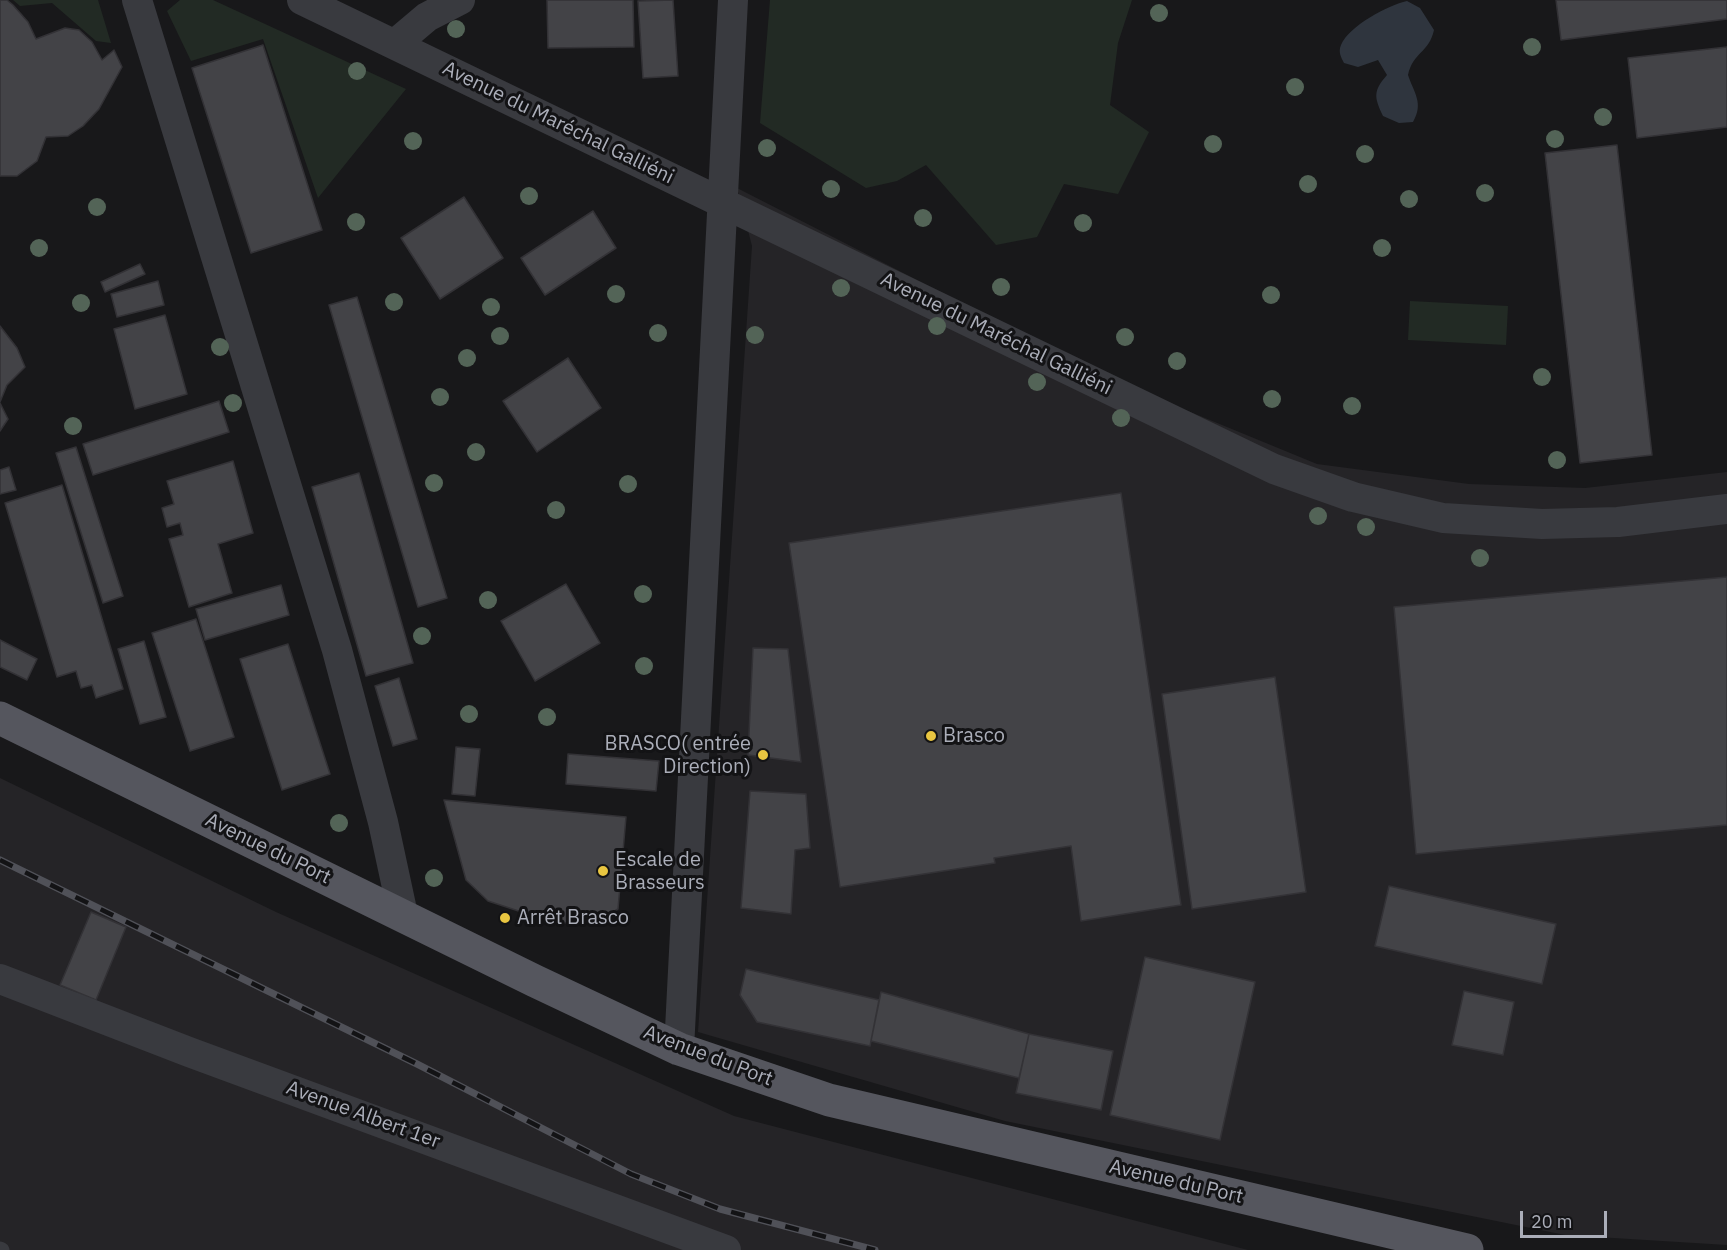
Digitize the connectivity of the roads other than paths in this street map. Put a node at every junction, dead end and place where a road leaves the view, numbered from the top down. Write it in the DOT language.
graph roads {
  1 [pos="137,0"];
  2 [pos="302,0"];
  3 [pos="460,0"];
  4 [pos="733,0"];
  5 [pos="336,9"];
  6 [pos="395,44"];
  7 [pos="722,202"];
  8 [pos="1727,509"];
  9 [pos="0,718"];
  10 [pos="403,915"];
  11 [pos="0,979"];
  12 [pos="679,1048"];
  13 [pos="726,1250"];
  14 [pos="1467,1250"];
  1 -- 10 [label="street"];
  2 -- 5 [label="street, Avenue du Maréchal Galliéni"];
  3 -- 6 [label="street"];
  4 -- 7 [label="street"];
  5 -- 6 [label="street, Avenue du Maréchal Galliéni"];
  6 -- 7 [label="street, Avenue du Maréchal Galliéni"];
  7 -- 8 [label="street, Avenue du Maréchal Galliéni"];
  7 -- 12 [label="street"];
  9 -- 10 [label="main road, Avenue du Port"];
  10 -- 12 [label="main road, Avenue du Port"];
  11 -- 13 [label="street, Avenue Albert 1er"];
  12 -- 14 [label="main road, Avenue du Port"];
}
